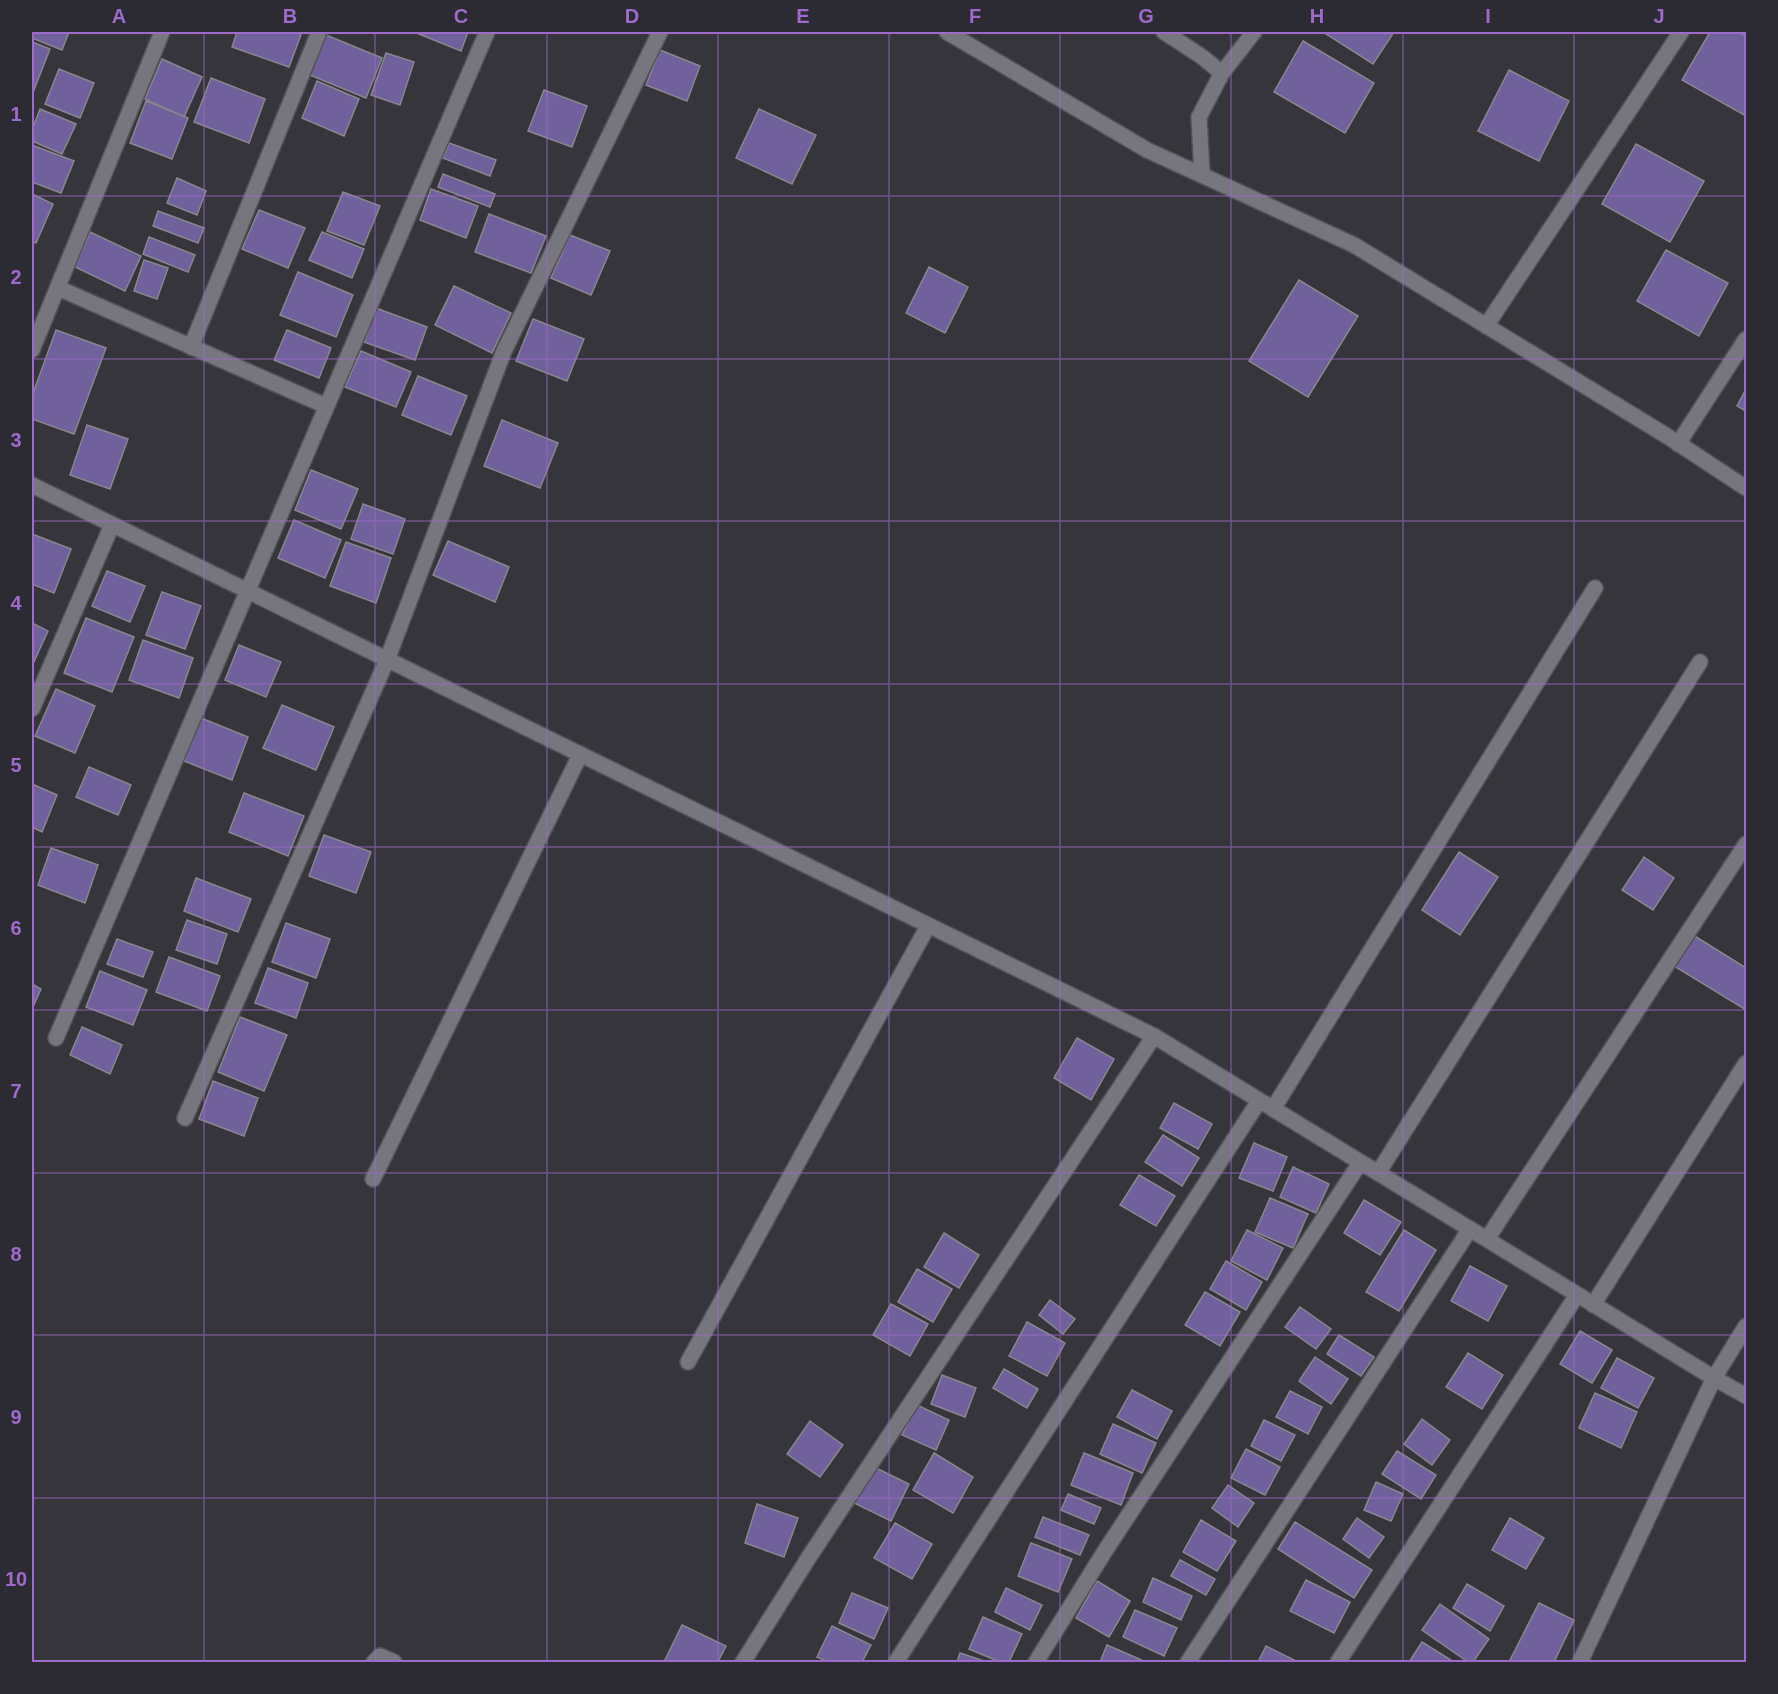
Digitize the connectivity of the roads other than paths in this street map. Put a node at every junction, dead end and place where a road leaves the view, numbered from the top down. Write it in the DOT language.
graph roads {
  1 [pos="162,32"];
  2 [pos="319,32"];
  3 [pos="486,32"];
  4 [pos="660,32"];
  5 [pos="947,32"];
  6 [pos="1164,32"];
  7 [pos="1254,32"];
  8 [pos="1681,32"];
  9 [pos="1222,73"];
  10 [pos="1202,175"];
  11 [pos="58,288"];
  12 [pos="1486,326"];
  13 [pos="1746,339"];
  14 [pos="191,347"];
  15 [pos="32,350"];
  16 [pos="326,406"];
  17 [pos="1678,444"];
  18 [pos="32,485"];
  19 [pos="1746,488"];
  20 [pos="112,525"];
  21 [pos="1595,588"];
  22 [pos="247,591"];
  23 [pos="387,660"];
  24 [pos="1700,662"];
  25 [pos="32,709"];
  26 [pos="580,755"];
  27 [pos="1746,844"];
  28 [pos="928,926"];
  29 [pos="1154,1036"];
  30 [pos="56,1038"];
  31 [pos="1746,1063"];
  32 [pos="1259,1101"];
  33 [pos="1273,1109"];
  34 [pos="185,1118"];
  35 [pos="1360,1162"];
  36 [pos="1378,1173"];
  37 [pos="373,1179"];
  38 [pos="1470,1229"];
  39 [pos="1487,1239"];
  40 [pos="1577,1294"];
  41 [pos="1593,1305"];
  42 [pos="1746,1326"];
  43 [pos="688,1362"];
  44 [pos="1714,1378"];
  45 [pos="1746,1396"];
  46 [pos="374,1662"];
  47 [pos="394,1662"];
  48 [pos="743,1662"];
  49 [pos="896,1662"];
  50 [pos="1036,1662"];
  51 [pos="1188,1662"];
  52 [pos="1338,1662"];
  53 [pos="1580,1662"];
  1 -- 11 [label="street"];
  2 -- 14 [label="street"];
  3 -- 16 [label="street"];
  4 -- 23 [label="street"];
  5 -- 10 [label="street"];
  6 -- 9 [label="street"];
  7 -- 9 [label="street"];
  8 -- 12 [label="street"];
  9 -- 10 [label="street"];
  10 -- 12 [label="street"];
  11 -- 14 [label="street"];
  11 -- 15 [label="street"];
  12 -- 17 [label="street"];
  13 -- 17 [label="street"];
  14 -- 16 [label="street"];
  16 -- 22 [label="street"];
  17 -- 19 [label="street"];
  18 -- 20 [label="street"];
  20 -- 22 [label="street"];
  20 -- 25 [label="street"];
  21 -- 33 [label="street"];
  22 -- 23 [label="street"];
  22 -- 30 [label="street"];
  23 -- 26 [label="street"];
  23 -- 34 [label="street"];
  24 -- 36 [label="street"];
  26 -- 28 [label="street"];
  26 -- 37 [label="street"];
  27 -- 39 [label="street"];
  28 -- 29 [label="street"];
  28 -- 43 [label="street"];
  29 -- 32 [label="street"];
  29 -- 48 [label="street"];
  31 -- 41 [label="street"];
  32 -- 33 [label="street"];
  32 -- 49 [label="street"];
  33 -- 35 [label="street"];
  35 -- 36 [label="street"];
  35 -- 50 [label="street"];
  36 -- 38 [label="street"];
  38 -- 39 [label="street"];
  38 -- 51 [label="street"];
  39 -- 40 [label="street"];
  40 -- 41 [label="street"];
  40 -- 52 [label="street"];
  41 -- 44 [label="street"];
  42 -- 44 [label="street"];
  44 -- 45 [label="street"];
  44 -- 53 [label="street"];
  46 -- 47 [label="street"];
}
